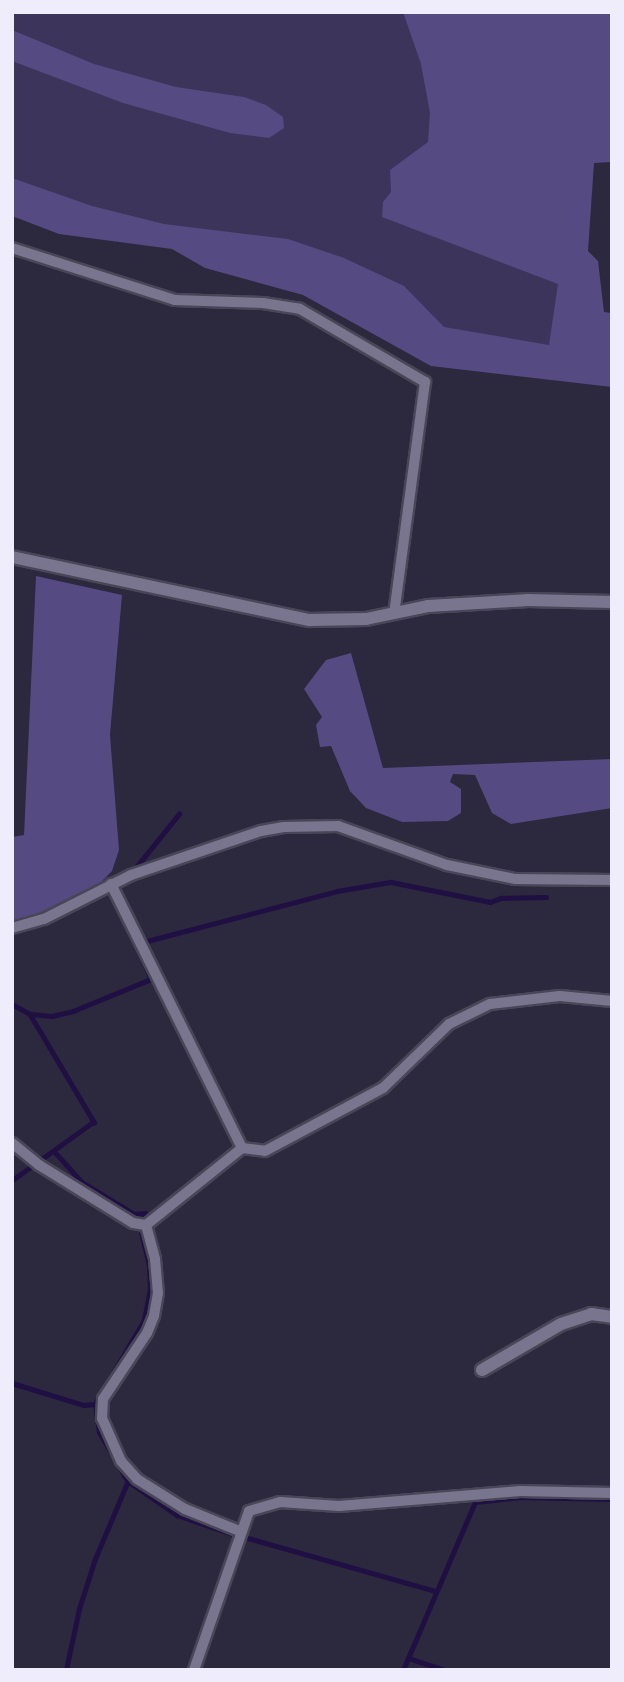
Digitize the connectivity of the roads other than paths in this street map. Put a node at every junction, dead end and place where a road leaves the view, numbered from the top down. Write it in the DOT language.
graph roads {
  1 [pos="12,248"];
  2 [pos="12,557"];
  3 [pos="612,601"];
  4 [pos="394,613"];
  5 [pos="612,880"];
  6 [pos="111,884"];
  7 [pos="12,928"];
  8 [pos="612,1001"];
  9 [pos="12,1143"];
  10 [pos="242,1148"];
  11 [pos="146,1225"];
  12 [pos="612,1317"];
  13 [pos="482,1370"];
  14 [pos="612,1493"];
  15 [pos="242,1532"];
  16 [pos="194,1670"];
  1 -- 4 [label="street"];
  2 -- 4 [label="street"];
  3 -- 4 [label="street"];
  5 -- 6 [label="street"];
  6 -- 7 [label="street"];
  6 -- 10 [label="street"];
  8 -- 10 [label="street"];
  9 -- 11 [label="street"];
  10 -- 11 [label="street"];
  11 -- 15 [label="street"];
  12 -- 13 [label="street"];
  14 -- 15 [label="street"];
  15 -- 16 [label="street"];
}
